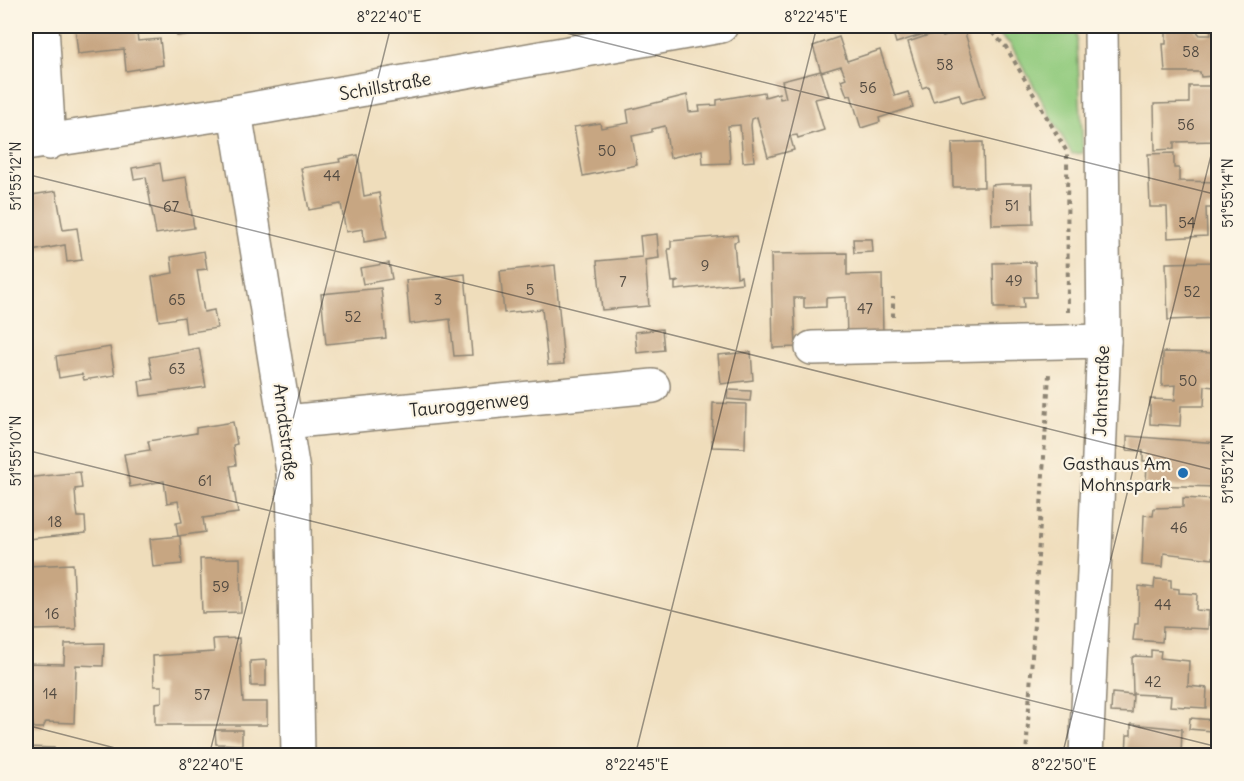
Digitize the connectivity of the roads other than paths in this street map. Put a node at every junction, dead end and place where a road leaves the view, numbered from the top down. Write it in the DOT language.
graph roads {
  1 [pos="42,26"];
  2 [pos="721,26"];
  3 [pos="1101,26"];
  4 [pos="235,112"];
  5 [pos="37,144"];
  6 [pos="1104,341"];
  7 [pos="812,348"];
  8 [pos="652,386"];
  9 [pos="286,422"];
  10 [pos="298,756"];
  11 [pos="1086,756"];
  1 -- 5 [label="street, Schillstraße"];
  2 -- 4 [label="street, Schillstraße"];
  3 -- 6 [label="street, Jahnstraße"];
  4 -- 5 [label="street, Schillstraße"];
  4 -- 9 [label="street, Arndtstraße"];
  6 -- 7 [label="street"];
  6 -- 11 [label="street, Jahnstraße"];
  8 -- 9 [label="street, Tauroggenweg"];
  9 -- 10 [label="street, Arndtstraße"];
}
